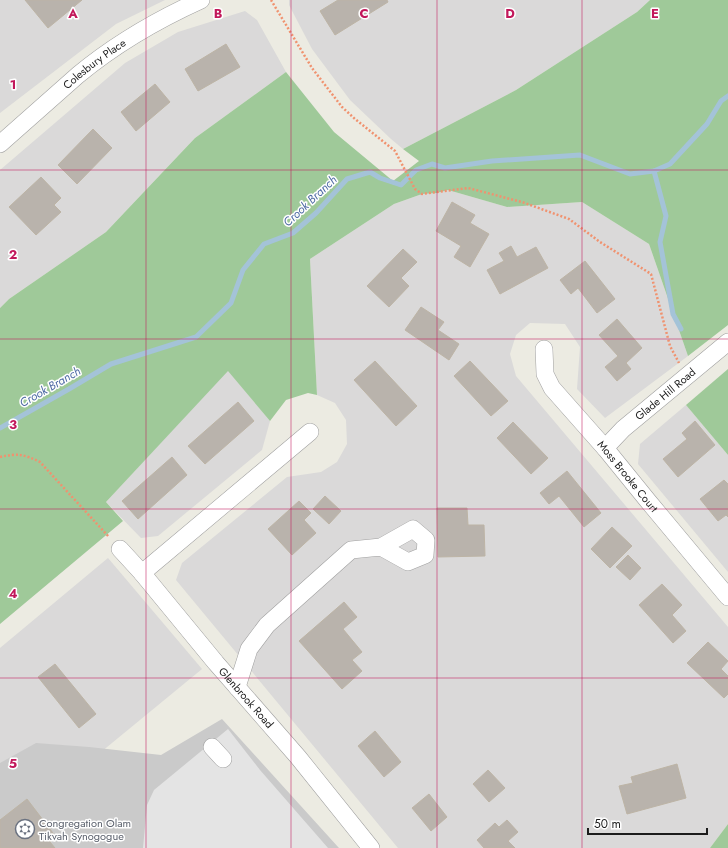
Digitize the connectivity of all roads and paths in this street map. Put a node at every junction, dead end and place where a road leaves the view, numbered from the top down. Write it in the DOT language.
graph roads {
  1 [pos="201,0"];
  2 [pos="271,0"];
  3 [pos="0,144"];
  4 [pos="728,342"];
  5 [pos="544,349"];
  6 [pos="689,374"];
  7 [pos="310,432"];
  8 [pos="605,448"];
  9 [pos="0,457"];
  10 [pos="381,547"];
  11 [pos="120,550"];
  12 [pos="142,573"];
  13 [pos="728,597"];
  14 [pos="237,687"];
  15 [pos="371,848"];
  1 -- 3 [label="street, Colesbury Place"];
  2 -- 6 [label="path"];
  4 -- 6 [label="street, Glade Hill Road"];
  5 -- 8 [label="street, Moss Brooke Court"];
  6 -- 8 [label="street, Glade Hill Road"];
  7 -- 12 [label="street"];
  8 -- 13 [label="street, Moss Brooke Court"];
  9 -- 11 [label="path"];
  10 -- 14 [label="street"];
  11 -- 12 [label="street, Glenbrook Road"];
  12 -- 14 [label="street, Glenbrook Road"];
  14 -- 15 [label="street, Glenbrook Road"];
}
